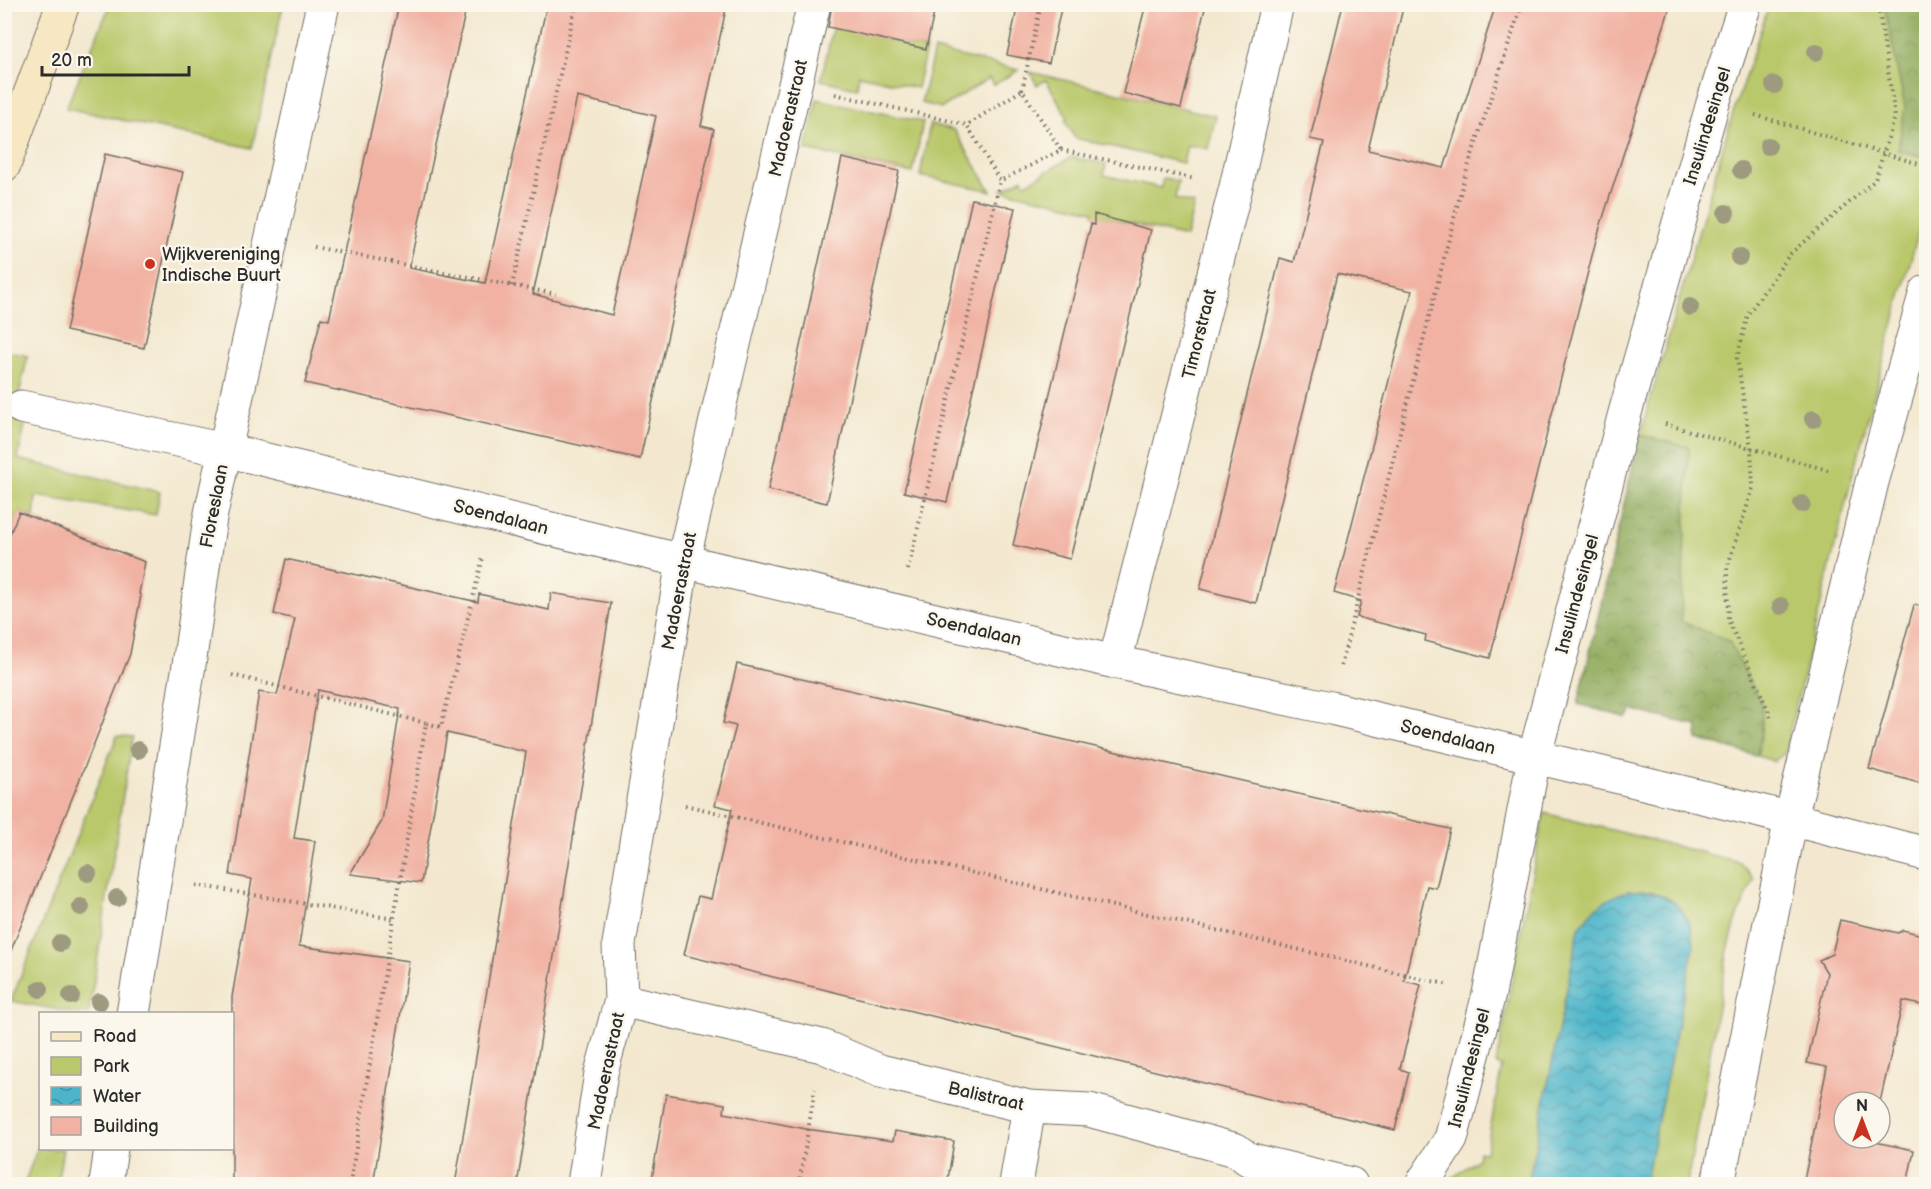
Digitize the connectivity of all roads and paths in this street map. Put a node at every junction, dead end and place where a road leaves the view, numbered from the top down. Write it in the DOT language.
graph roads {
  1 [pos="63,4"];
  2 [pos="323,4"];
  3 [pos="576,4"];
  4 [pos="814,4"];
  5 [pos="1041,4"];
  6 [pos="1277,4"];
  7 [pos="1522,4"];
  8 [pos="1745,4"];
  9 [pos="1878,4"];
  10 [pos="796,86"];
  11 [pos="1022,90"];
  12 [pos="1713,103"];
  13 [pos="967,125"];
  14 [pos="1061,150"];
  15 [pos="1884,153"];
  16 [pos="4,165"];
  17 [pos="1926,166"];
  18 [pos="1000,181"];
  19 [pos="1236,187"];
  20 [pos="272,239"];
  21 [pos="512,285"];
  22 [pos="1926,292"];
  23 [pos="556,294"];
  24 [pos="21,407"];
  25 [pos="1626,413"];
  26 [pos="1751,448"];
  27 [pos="225,450"];
  28 [pos="1872,482"];
  29 [pos="494,515"];
  30 [pos="683,561"];
  31 [pos="898,612"];
  32 [pos="1115,662"];
  33 [pos="189,665"];
  34 [pos="1331,708"];
  35 [pos="1772,718"];
  36 [pos="426,723"];
  37 [pos="1534,758"];
  38 [pos="644,795"];
  39 [pos="1791,819"];
  40 [pos="1926,854"];
  41 [pos="154,878"];
  42 [pos="394,918"];
  43 [pos="1489,994"];
  44 [pos="621,1000"];
  45 [pos="133,1012"];
  46 [pos="822,1046"];
  47 [pos="1029,1107"];
  48 [pos="111,1150"];
  49 [pos="106,1185"];
  50 [pos="351,1185"];
  51 [pos="584,1185"];
  52 [pos="799,1185"];
  53 [pos="1016,1185"];
  54 [pos="1351,1185"];
  55 [pos="1422,1185"];
  56 [pos="1718,1185"];
  1 -- 16 [label="main road"];
  2 -- 20 [label="street, Floreslaan"];
  3 -- 21 [label="path"];
  4 -- 10 [label="street, Madoerastraat"];
  5 -- 11 [label="path"];
  6 -- 19 [label="street, Timorstraat"];
  7 -- 34 [label="path"];
  8 -- 12 [label="street, Insulindesingel"];
  9 -- 15 [label="path"];
  10 -- 13 [label="path"];
  10 -- 30 [label="street, Madoerastraat"];
  11 -- 13 [label="path"];
  11 -- 14 [label="path"];
  12 -- 15 [label="path"];
  12 -- 25 [label="street, Insulindesingel"];
  13 -- 18 [label="path"];
  14 -- 18 [label="path"];
  14 -- 19 [label="path"];
  15 -- 17 [label="path"];
  15 -- 26 [label="path"];
  18 -- 31 [label="path"];
  19 -- 32 [label="street, Timorstraat"];
  20 -- 21 [label="path"];
  20 -- 27 [label="street, Floreslaan"];
  21 -- 23 [label="path"];
  22 -- 28 [label="street"];
  24 -- 27 [label="street, Soendalaan"];
  25 -- 26 [label="path"];
  25 -- 37 [label="street, Insulindesingel"];
  26 -- 28 [label="path"];
  26 -- 35 [label="path"];
  27 -- 29 [label="street, Soendalaan"];
  27 -- 33 [label="street, Floreslaan"];
  28 -- 39 [label="street"];
  29 -- 30 [label="street, Soendalaan"];
  29 -- 36 [label="path"];
  30 -- 31 [label="street, Soendalaan"];
  30 -- 38 [label="street, Madoerastraat"];
  31 -- 32 [label="street, Soendalaan"];
  32 -- 34 [label="street, Soendalaan"];
  33 -- 36 [label="path"];
  33 -- 41 [label="street, Floreslaan"];
  34 -- 37 [label="street, Soendalaan"];
  36 -- 42 [label="path"];
  37 -- 39 [label="street, Soendalaan"];
  37 -- 43 [label="street, Insulindesingel"];
  38 -- 43 [label="path"];
  38 -- 44 [label="street, Madoerastraat"];
  39 -- 40 [label="street, Soendalaan"];
  39 -- 56 [label="street"];
  41 -- 42 [label="path"];
  41 -- 45 [label="street, Floreslaan"];
  42 -- 50 [label="path"];
  43 -- 55 [label="street, Insulindesingel"];
  44 -- 46 [label="street, Balistraat"];
  44 -- 51 [label="street, Madoerastraat"];
  46 -- 47 [label="street, Balistraat"];
  46 -- 52 [label="path"];
  47 -- 53 [label="street"];
  47 -- 54 [label="street, Balistraat"];
  48 -- 49 [label="street"];
}
